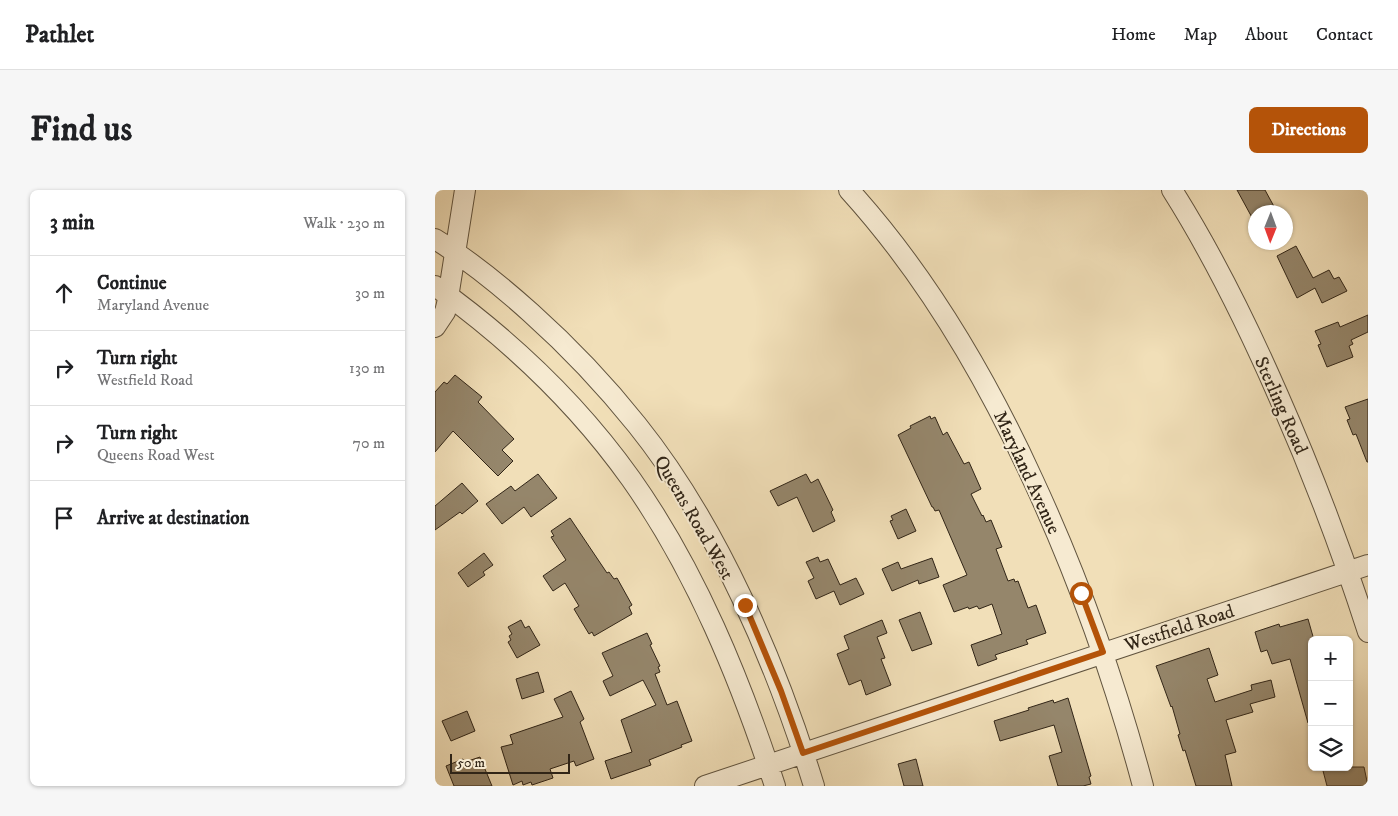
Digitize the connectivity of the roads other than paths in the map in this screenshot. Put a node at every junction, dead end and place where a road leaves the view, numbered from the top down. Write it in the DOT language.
graph roads {
  1 [pos="465,190"];
  2 [pos="849,190"];
  3 [pos="1172,190"];
  4 [pos="435,239"];
  5 [pos="455,253"];
  6 [pos="442,291"];
  7 [pos="435,327"];
  8 [pos="1368,565"];
  9 [pos="1349,571"];
  10 [pos="1368,632"];
  11 [pos="1103,652"];
  12 [pos="803,753"];
  13 [pos="769,765"];
  14 [pos="705,786"];
  15 [pos="775,786"];
  16 [pos="815,786"];
  17 [pos="1143,786"];
  1 -- 5 [label="street"];
  2 -- 11 [label="street, Maryland Avenue"];
  3 -- 9 [label="street, Sterling Road"];
  4 -- 5 [label="street, Queens Road West"];
  5 -- 6 [label="street"];
  5 -- 12 [label="street, Queens Road West"];
  6 -- 7 [label="street"];
  6 -- 13 [label="street, Queens Road West"];
  8 -- 9 [label="street, Westfield Road"];
  9 -- 10 [label="street, Sterling Road"];
  9 -- 11 [label="street, Westfield Road"];
  11 -- 12 [label="street, Westfield Road"];
  11 -- 17 [label="street, Maryland Avenue"];
  12 -- 13 [label="street, Westfield Road"];
  12 -- 16 [label="street, Queens Road West"];
  13 -- 14 [label="street, Westfield Road"];
  13 -- 15 [label="street, Queens Road West"];
}
